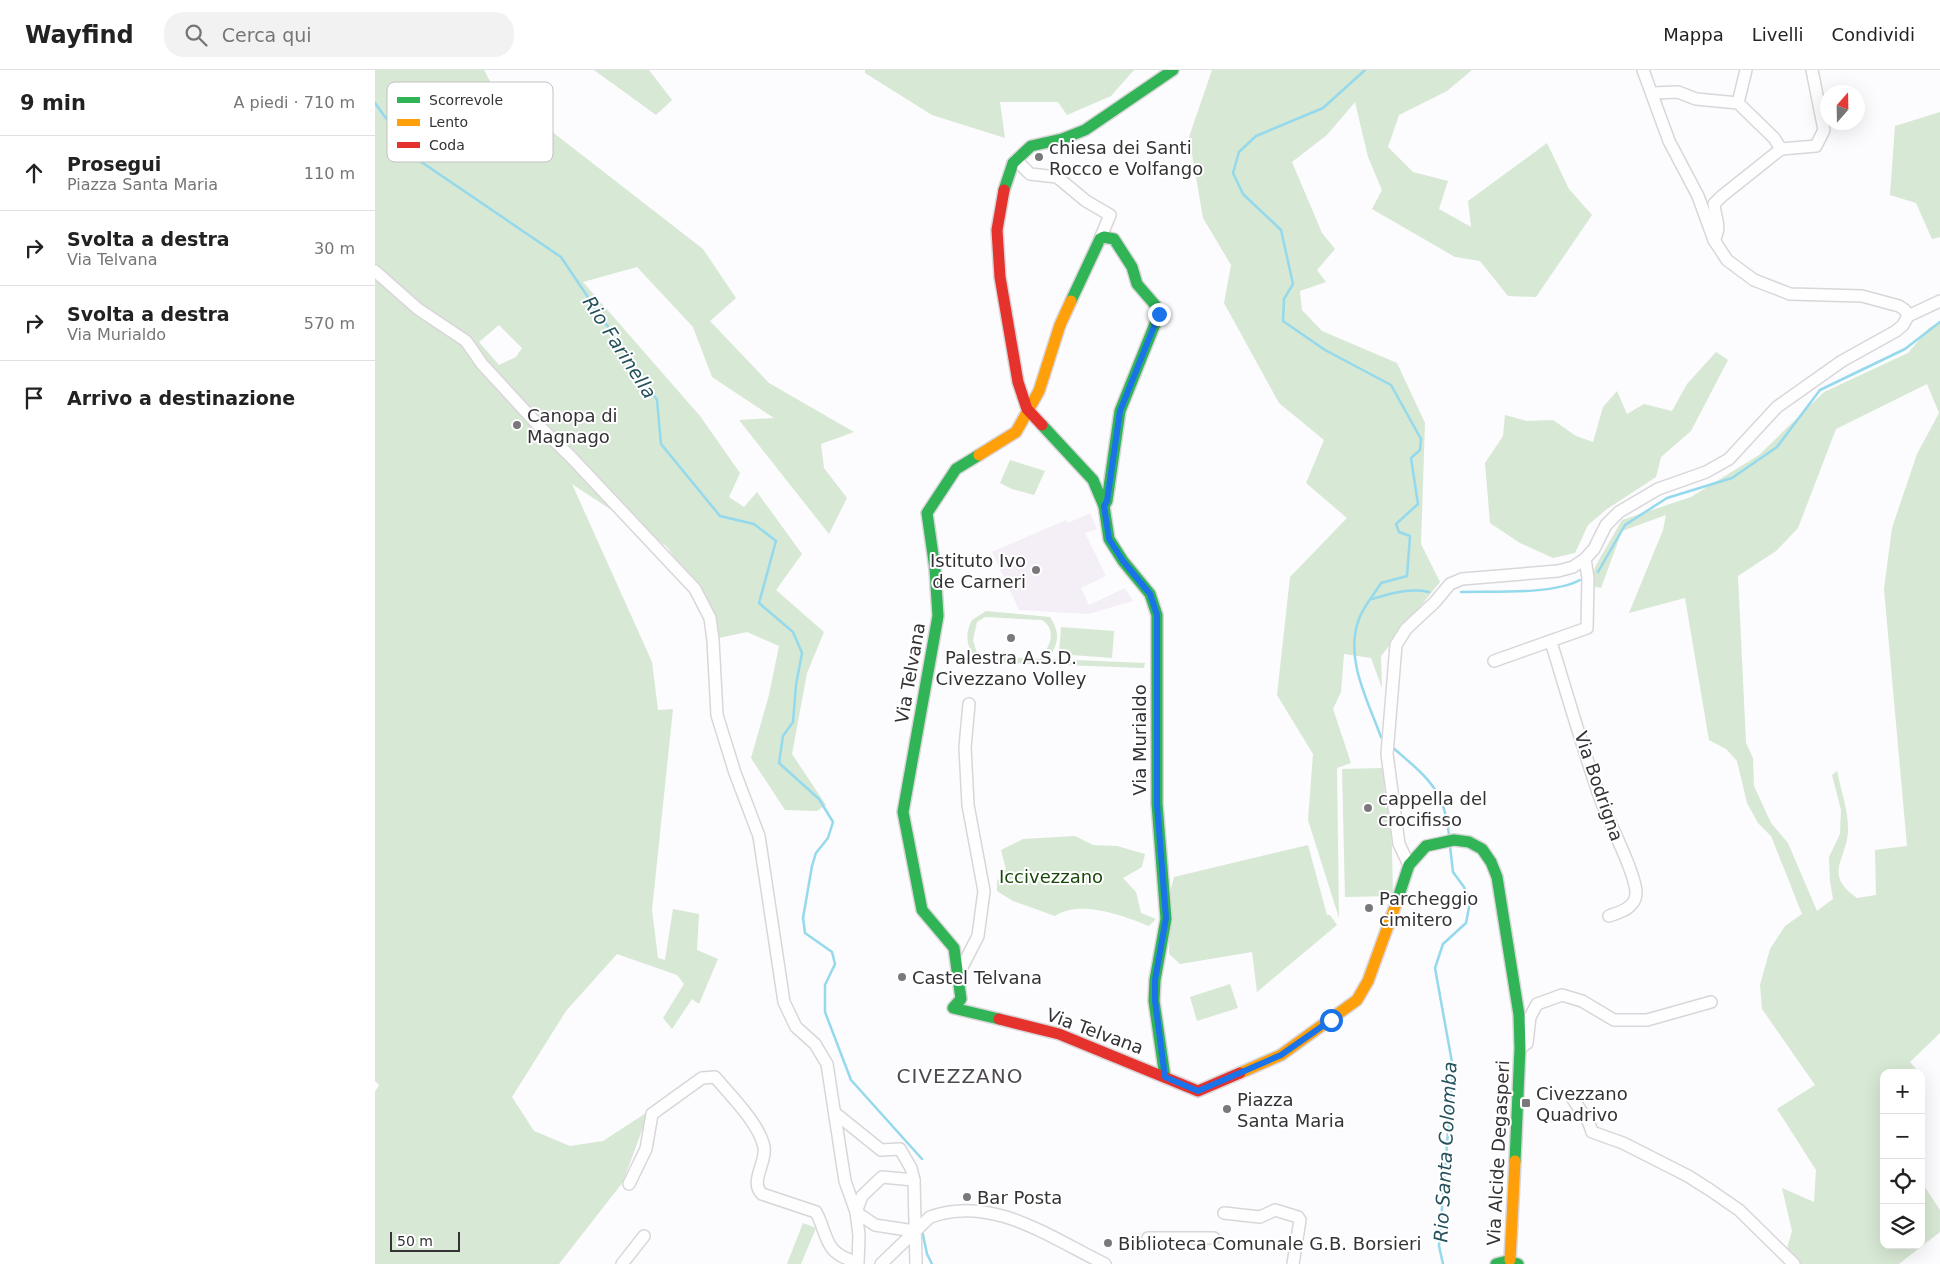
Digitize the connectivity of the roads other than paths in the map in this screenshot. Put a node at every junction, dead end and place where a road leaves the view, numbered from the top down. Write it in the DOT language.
graph roads {
  1 [pos="1173,70"];
  2 [pos="1643,70"];
  3 [pos="1746,70"];
  4 [pos="1812,70"];
  5 [pos="1651,93"];
  6 [pos="1738,103"];
  7 [pos="1781,149"];
  8 [pos="1016,160"];
  9 [pos="1100,238"];
  10 [pos="1714,240"];
  11 [pos="375,271"];
  12 [pos="1940,301"];
  13 [pos="1908,316"];
  14 [pos="1027,408"];
  15 [pos="1104,506"];
  16 [pos="1585,560"];
  17 [pos="1551,642"];
  18 [pos="1494,661"];
  19 [pos="969,704"];
  20 [pos="1409,865"];
  21 [pos="1609,916"];
  22 [pos="959,974"];
  23 [pos="1711,1002"];
  24 [pos="1520,1048"];
  25 [pos="1165,1077"];
  26 [pos="1198,1091"];
  27 [pos="1573,1099"];
  28 [pos="835,1113"];
  29 [pos="914,1180"];
  30 [pos="629,1184"];
  31 [pos="856,1212"];
  32 [pos="1224,1213"];
  33 [pos="914,1231"];
  34 [pos="644,1236"];
  35 [pos="1148,1238"];
  36 [pos="1214,1238"];
  37 [pos="1514,1262"];
  38 [pos="857,1263"];
  39 [pos="622,1264"];
  40 [pos="881,1264"];
  41 [pos="916,1264"];
  42 [pos="1105,1264"];
  43 [pos="1293,1264"];
  44 [pos="1496,1264"];
  45 [pos="1794,1264"];
  1 -- 8 [label="street"];
  2 -- 5 [label="street"];
  3 -- 6 [label="street"];
  4 -- 7 [label="street"];
  5 -- 6 [label="street"];
  5 -- 10 [label="street"];
  6 -- 7 [label="street"];
  7 -- 10 [label="street"];
  8 -- 9 [label="street"];
  8 -- 14 [label="street"];
  9 -- 14 [label="street, Via Telvana"];
  9 -- 15 [label="street, Via Murialdo"];
  10 -- 13 [label="street"];
  11 -- 28 [label="street"];
  12 -- 13 [label="street"];
  13 -- 16 [label="street"];
  14 -- 15 [label="street, Via Murialdo"];
  14 -- 22 [label="street, Via Telvana"];
  15 -- 25 [label="street, Via Murialdo"];
  16 -- 17 [label="street"];
  16 -- 20 [label="street"];
  17 -- 18 [label="street"];
  17 -- 21 [label="street, Via Bodrigna"];
  19 -- 22 [label="street"];
  20 -- 24 [label="street, Via Alcide Degasperi"];
  20 -- 26 [label="street, Via Alcide Degasperi"];
  22 -- 25 [label="street, Via Telvana"];
  23 -- 24 [label="street, Via Alcide Degasperi"];
  24 -- 37 [label="street, Via Alcide Degasperi"];
  25 -- 26 [label="street, Via Telvana"];
  27 -- 45 [label="street"];
  28 -- 29 [label="street"];
  28 -- 31 [label="street"];
  29 -- 31 [label="street"];
  29 -- 33 [label="street"];
  30 -- 38 [label="street"];
  31 -- 33 [label="street"];
  31 -- 38 [label="street"];
  32 -- 43 [label="street"];
  33 -- 40 [label="street"];
  33 -- 41 [label="street"];
  33 -- 42 [label="street"];
  34 -- 39 [label="street"];
  35 -- 36 [label="street"];
  37 -- 44 [label="street, Via Alcide Degasperi"];
}
